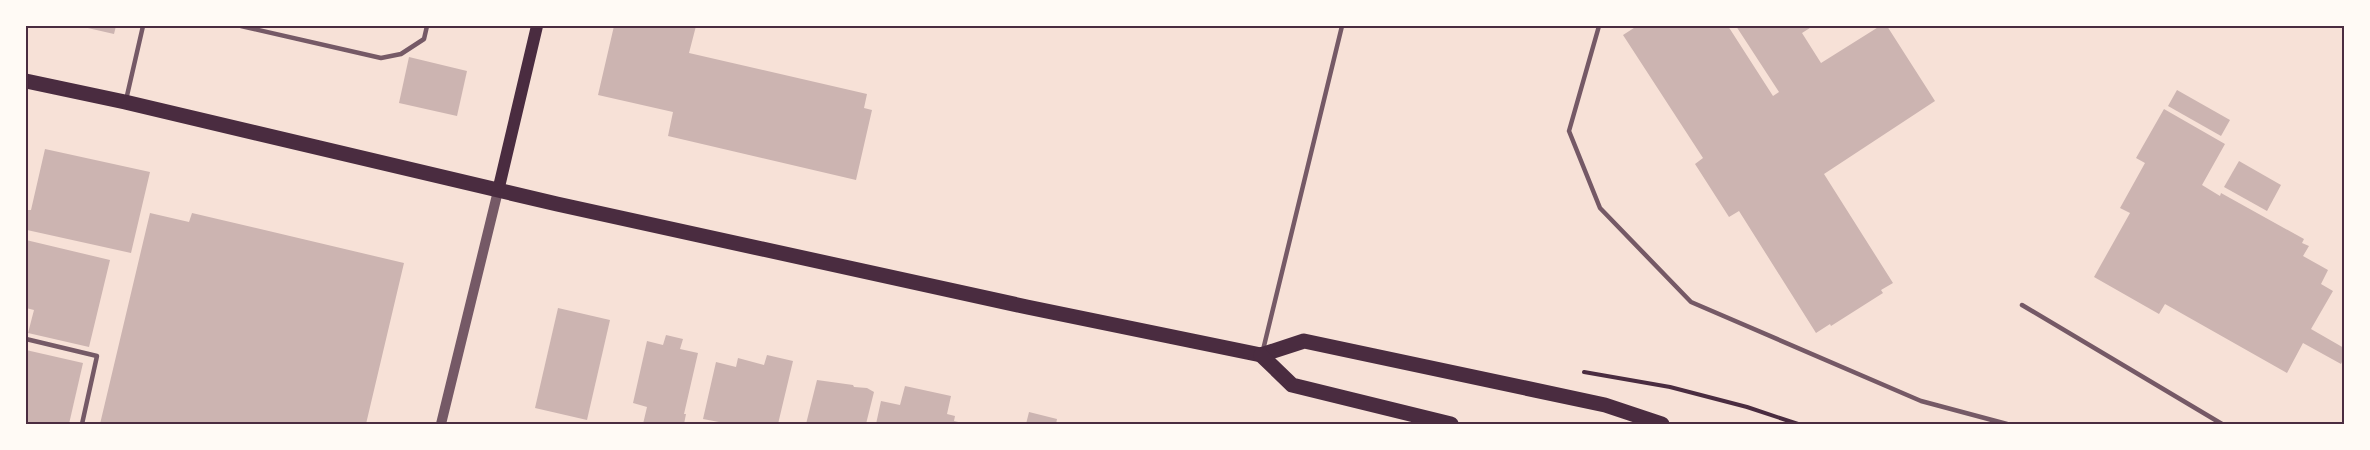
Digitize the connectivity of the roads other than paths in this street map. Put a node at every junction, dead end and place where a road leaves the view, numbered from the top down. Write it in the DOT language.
graph roads {
  1 [pos="143,26"];
  2 [pos="241,26"];
  3 [pos="427,26"];
  4 [pos="537,26"];
  5 [pos="1342,26"];
  6 [pos="1599,26"];
  7 [pos="26,81"];
  8 [pos="125,102"];
  9 [pos="498,191"];
  10 [pos="2022,305"];
  11 [pos="26,339"];
  12 [pos="1261,355"];
  13 [pos="82,424"];
  14 [pos="441,424"];
  15 [pos="1451,424"];
  16 [pos="1662,424"];
  17 [pos="2007,424"];
  18 [pos="2222,424"];
  1 -- 8 [label="lane"];
  2 -- 3 [label="lane"];
  4 -- 9 [label="main road"];
  5 -- 12 [label="lane"];
  6 -- 17 [label="lane"];
  7 -- 8 [label="main road"];
  8 -- 9 [label="main road"];
  9 -- 12 [label="main road"];
  9 -- 14 [label="street"];
  10 -- 18 [label="lane"];
  11 -- 13 [label="lane"];
  12 -- 15 [label="main road"];
  12 -- 16 [label="main road"];
}
